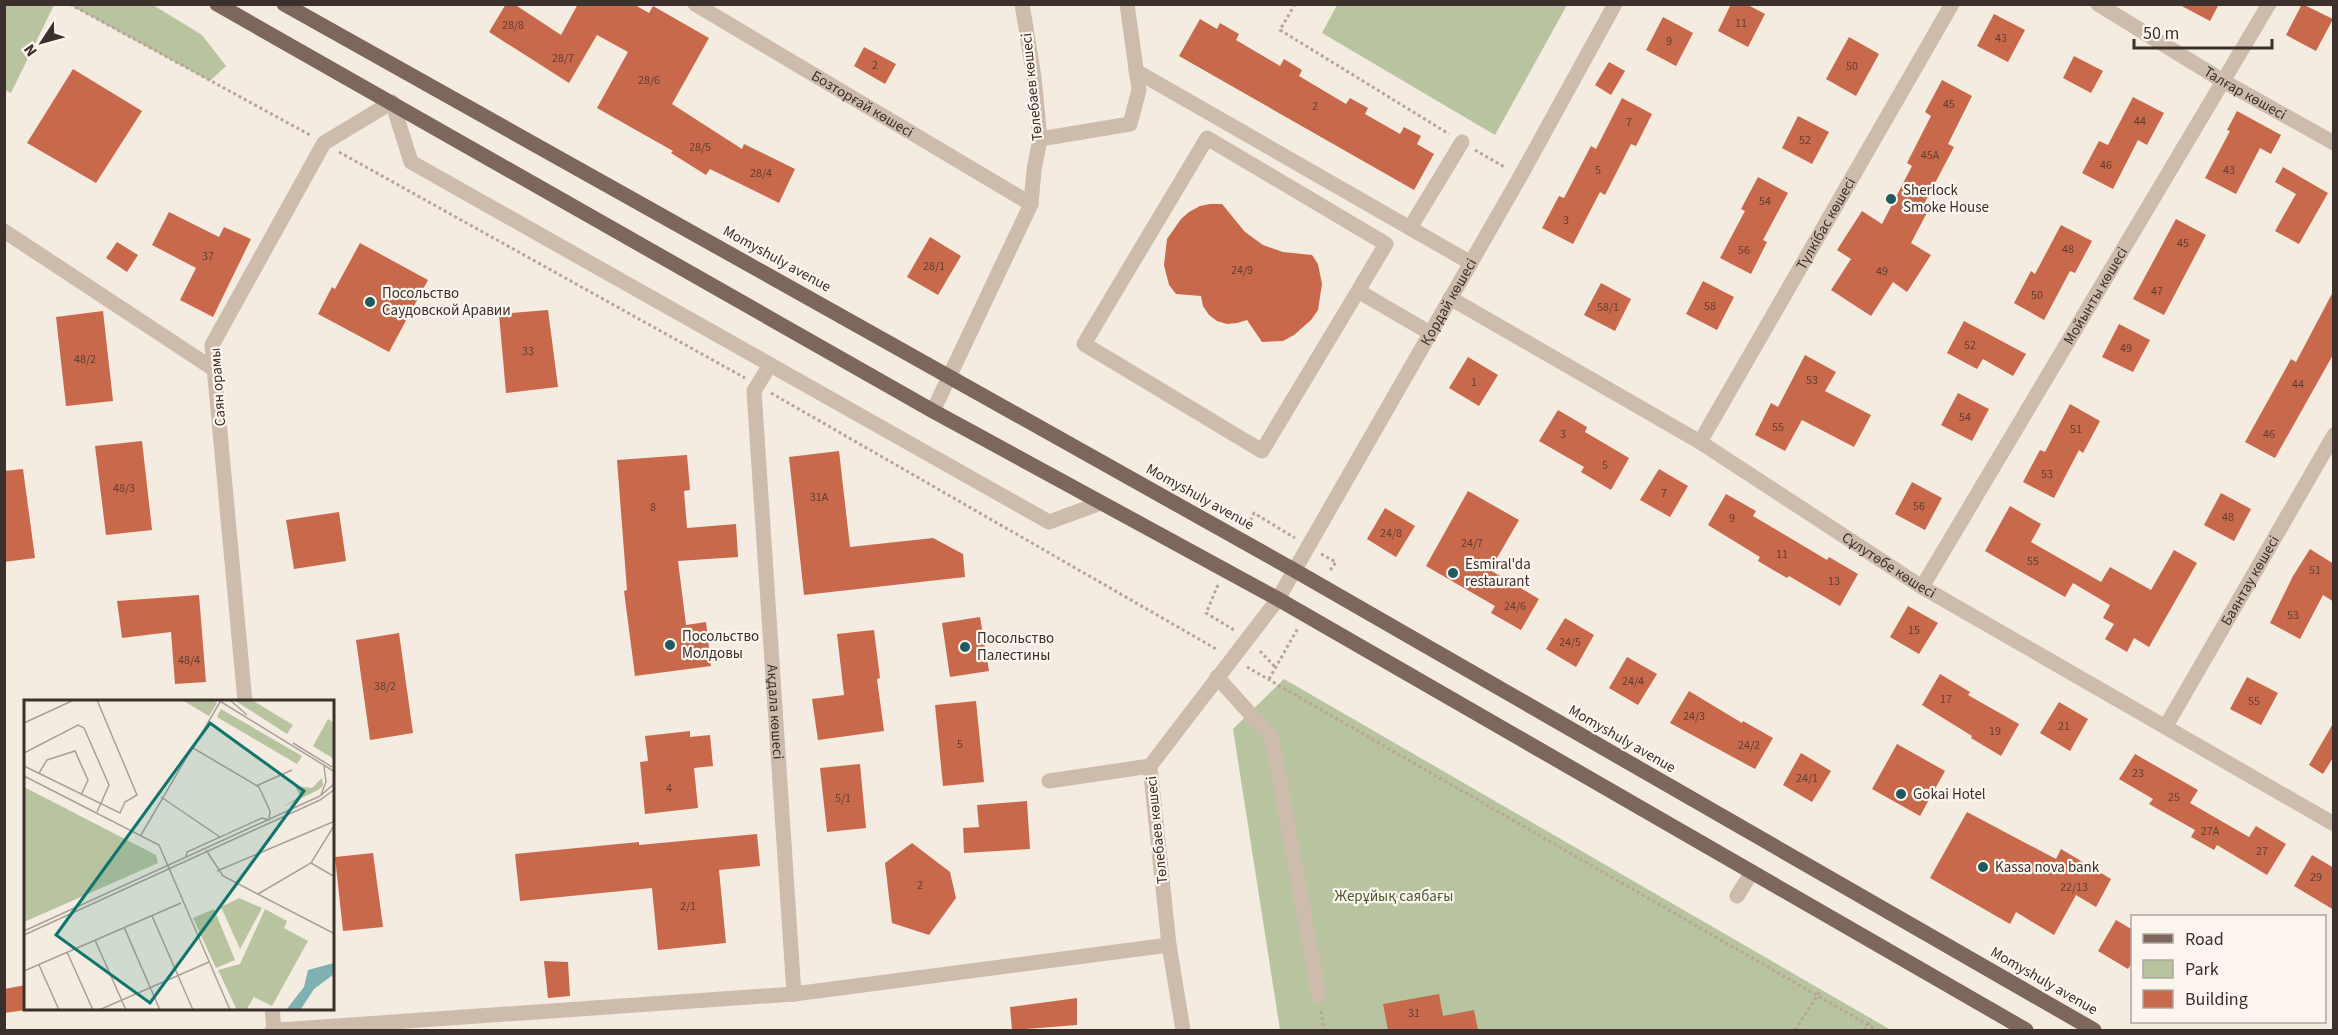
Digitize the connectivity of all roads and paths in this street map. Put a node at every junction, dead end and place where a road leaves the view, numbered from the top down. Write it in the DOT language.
graph roads {
  1 [pos="70,4"];
  2 [pos="217,4"];
  3 [pos="284,4"];
  4 [pos="695,4"];
  5 [pos="1022,4"];
  6 [pos="1127,4"];
  7 [pos="1295,4"];
  8 [pos="1615,4"];
  9 [pos="1952,4"];
  10 [pos="2098,4"];
  11 [pos="2269,4"];
  12 [pos="1136,71"];
  13 [pos="2223,81"];
  14 [pos="392,102"];
  15 [pos="1040,139"];
  16 [pos="1462,142"];
  17 [pos="324,143"];
  18 [pos="2334,143"];
  19 [pos="1520,177"];
  20 [pos="1031,204"];
  21 [pos="1410,228"];
  22 [pos="4,231"];
  23 [pos="1471,263"];
  24 [pos="1358,291"];
  25 [pos="1450,298"];
  26 [pos="1430,333"];
  27 [pos="770,365"];
  28 [pos="215,370"];
  29 [pos="950,377"];
  30 [pos="758,385"];
  31 [pos="933,411"];
  32 [pos="2334,435"];
  33 [pos="1700,442"];
  34 [pos="1101,503"];
  35 [pos="1294,570"];
  36 [pos="1922,587"];
  37 [pos="1278,599"];
  38 [pos="1232,658"];
  39 [pos="1275,667"];
  40 [pos="1217,677"];
  41 [pos="1269,679"];
  42 [pos="244,700"];
  43 [pos="2166,726"];
  44 [pos="1150,766"];
  45 [pos="1049,781"];
  46 [pos="2334,824"];
  47 [pos="1752,872"];
  48 [pos="1737,896"];
  49 [pos="1169,945"];
  50 [pos="1821,990"];
  51 [pos="794,994"];
  52 [pos="1319,996"];
  53 [pos="1817,996"];
  54 [pos="272,1011"];
  55 [pos="1871,1019"];
  56 [pos="1867,1025"];
  57 [pos="275,1030"];
  58 [pos="1183,1030"];
  59 [pos="1795,1030"];
  60 [pos="1864,1030"];
  61 [pos="1877,1030"];
  62 [pos="2026,1030"];
  63 [pos="2094,1030"];
  1 -- 17 [label="path"];
  2 -- 14 [label="main road"];
  3 -- 29 [label="main road, Momyshuly avenue"];
  4 -- 20 [label="street, Бозторғай көшесі"];
  5 -- 15 [label="street, Төлебаев көшесі"];
  6 -- 12 [label="street"];
  7 -- 16 [label="path"];
  8 -- 19 [label="street, Қордай көшесі"];
  9 -- 33 [label="street, Түлкібас көшесі"];
  10 -- 13 [label="street, Талғар көшесі"];
  11 -- 13 [label="street, Мойынты көшесі"];
  12 -- 15 [label="street"];
  12 -- 21 [label="street"];
  13 -- 18 [label="street, Талғар көшесі"];
  13 -- 36 [label="street, Мойынты көшесі"];
  14 -- 17 [label="street, Саян орамы"];
  14 -- 27 [label="street"];
  14 -- 31 [label="main road"];
  15 -- 20 [label="street, Төлебаев көшесі"];
  16 -- 19 [label="path"];
  16 -- 21 [label="street"];
  17 -- 28 [label="street, Саян орамы"];
  17 -- 30 [label="path"];
  19 -- 23 [label="street, Қордай көшесі"];
  20 -- 29 [label="street"];
  21 -- 23 [label="street"];
  22 -- 28 [label="street"];
  23 -- 25 [label="street, Қордай көшесі"];
  24 -- 24 [label="street"];
  24 -- 26 [label="street"];
  25 -- 26 [label="street, Қордай көшесі"];
  25 -- 33 [label="street, Сұлутөбе көшесі"];
  26 -- 35 [label="street, Қордай көшесі"];
  27 -- 30 [label="street, Ақдала көшесі"];
  27 -- 34 [label="street"];
  28 -- 42 [label="street, Саян орамы"];
  29 -- 31 [label="street"];
  29 -- 35 [label="main road, Momyshuly avenue"];
  30 -- 38 [label="path"];
  30 -- 51 [label="street, Ақдала көшесі"];
  31 -- 34 [label="main road"];
  32 -- 43 [label="street, Баянтау көшесі"];
  33 -- 36 [label="street, Сұлутөбе көшесі"];
  34 -- 37 [label="main road"];
  35 -- 37 [label="street, Қордай көшесі"];
  35 -- 63 [label="main road, Momyshuly avenue"];
  36 -- 43 [label="street, Сұлутөбе көшесі"];
  37 -- 38 [label="street, Төлебаев көшесі"];
  37 -- 47 [label="main road"];
  38 -- 40 [label="street, Төлебаев көшесі"];
  38 -- 41 [label="path"];
  39 -- 41 [label="path"];
  40 -- 44 [label="street, Төлебаев көшесі"];
  40 -- 52 [label="street"];
  41 -- 53 [label="path"];
  43 -- 46 [label="street, Сұлутөбе көшесі"];
  44 -- 45 [label="street"];
  44 -- 49 [label="street, Төлебаев көшесі"];
  47 -- 48 [label="street"];
  47 -- 62 [label="main road"];
  49 -- 51 [label="street"];
  49 -- 58 [label="street, Төлебаев көшесі"];
  50 -- 53 [label="path"];
  51 -- 57 [label="street"];
  53 -- 56 [label="path"];
  53 -- 59 [label="path"];
  54 -- 57 [label="street"];
  55 -- 56 [label="path"];
  56 -- 60 [label="path"];
  56 -- 61 [label="path"];
}
